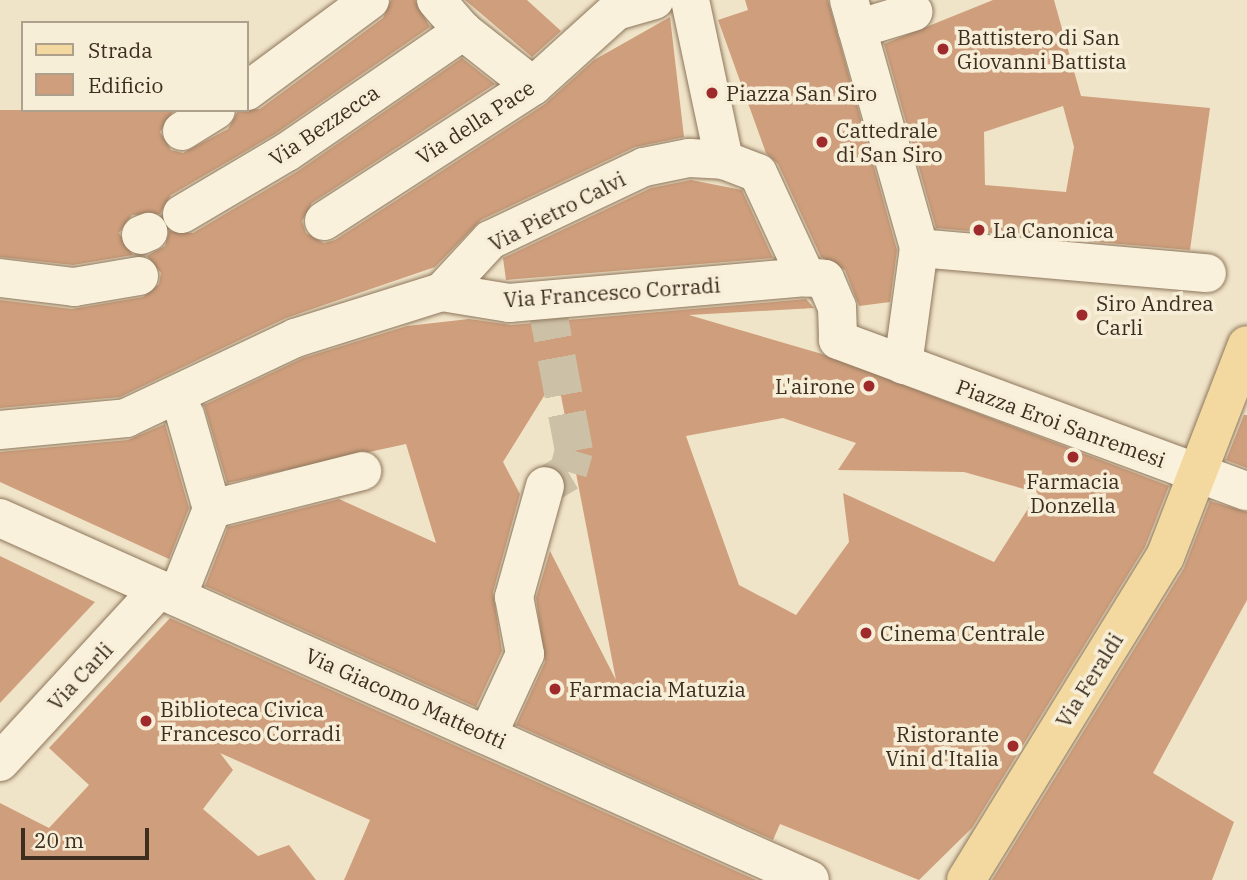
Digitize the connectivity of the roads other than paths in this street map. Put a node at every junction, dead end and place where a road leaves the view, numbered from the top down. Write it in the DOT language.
graph roads {
  1 [pos="370,0"];
  2 [pos="436,0"];
  3 [pos="654,0"];
  4 [pos="690,0"];
  5 [pos="609,6"];
  6 [pos="913,12"];
  7 [pos="853,14"];
  8 [pos="463,31"];
  9 [pos="533,86"];
  10 [pos="248,90"];
  11 [pos="213,112"];
  12 [pos="182,131"];
  13 [pos="706,159"];
  14 [pos="182,214"];
  15 [pos="324,221"];
  16 [pos="919,248"];
  17 [pos="1207,274"];
  18 [pos="139,275"];
  19 [pos="806,277"];
  20 [pos="0,278"];
  21 [pos="442,292"];
  22 [pos="1247,345"];
  23 [pos="903,365"];
  24 [pos="179,396"];
  25 [pos="0,430"];
  26 [pos="362,471"];
  27 [pos="1199,474"];
  28 [pos="545,486"];
  29 [pos="1247,491"];
  30 [pos="212,509"];
  31 [pos="0,519"];
  32 [pos="168,593"];
  33 [pos="488,734"];
  34 [pos="0,762"];
  35 [pos="810,880"];
  36 [pos="966,880"];
  1 -- 10 [label="street"];
  2 -- 8 [label="street"];
  3 -- 5 [label="street"];
  4 -- 13 [label="street"];
  5 -- 9 [label="street, Via della Pace"];
  6 -- 7 [label="street"];
  7 -- 16 [label="street"];
  8 -- 9 [label="street"];
  8 -- 14 [label="street, Via Bezzecca"];
  9 -- 15 [label="street, Via della Pace"];
  11 -- 12 [label="street"];
  13 -- 19 [label="street"];
  13 -- 21 [label="street, Via Pietro Calvi"];
  16 -- 17 [label="street"];
  16 -- 23 [label="street"];
  18 -- 20 [label="street"];
  19 -- 21 [label="street, Via Francesco Corradi"];
  19 -- 23 [label="street"];
  21 -- 24 [label="street, Via Francesco Corradi"];
  22 -- 27 [label="main road"];
  23 -- 27 [label="street, Piazza Eroi Sanremesi"];
  24 -- 25 [label="street, Via Francesco Corradi"];
  24 -- 30 [label="street"];
  26 -- 30 [label="street"];
  27 -- 29 [label="street, Piazza Eroi Sanremesi"];
  27 -- 36 [label="main road, Via Feraldi"];
  28 -- 33 [label="street"];
  30 -- 32 [label="street"];
  31 -- 32 [label="street, Via Giacomo Matteotti"];
  32 -- 33 [label="street, Via Giacomo Matteotti"];
  32 -- 34 [label="street, Via Carli"];
  33 -- 35 [label="street, Via Giacomo Matteotti"];
}
